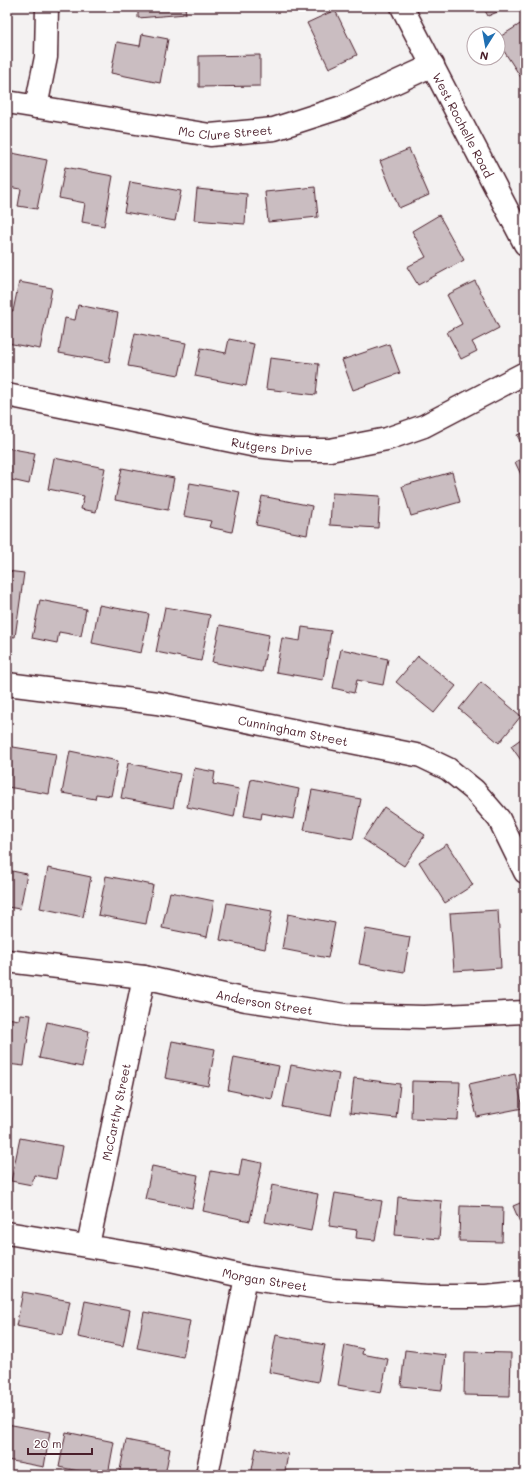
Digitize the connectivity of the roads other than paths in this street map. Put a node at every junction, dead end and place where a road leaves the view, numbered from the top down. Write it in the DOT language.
graph roads {
  1 [pos="47,7"];
  2 [pos="402,7"];
  3 [pos="433,65"];
  4 [pos="7,102"];
  5 [pos="36,107"];
  6 [pos="525,244"];
  7 [pos="525,373"];
  8 [pos="7,395"];
  9 [pos="7,684"];
  10 [pos="525,872"];
  11 [pos="7,961"];
  12 [pos="144,977"];
  13 [pos="525,1012"];
  14 [pos="7,1233"];
  15 [pos="88,1245"];
  16 [pos="246,1277"];
  17 [pos="525,1292"];
  18 [pos="207,1475"];
  1 -- 5 [label="street"];
  2 -- 3 [label="street, West Rochelle Road"];
  3 -- 5 [label="street, Mc Clure Street"];
  3 -- 6 [label="street, West Rochelle Road"];
  4 -- 5 [label="street, Mc Clure Street"];
  7 -- 8 [label="street, Rutgers Drive"];
  9 -- 10 [label="street, Cunningham Street"];
  11 -- 12 [label="street, Anderson Street"];
  12 -- 13 [label="street, Anderson Street"];
  12 -- 15 [label="street, McCarthy Street"];
  14 -- 15 [label="street, Morgan Street"];
  15 -- 16 [label="street, Morgan Street"];
  16 -- 17 [label="street, Morgan Street"];
  16 -- 18 [label="street"];
}
